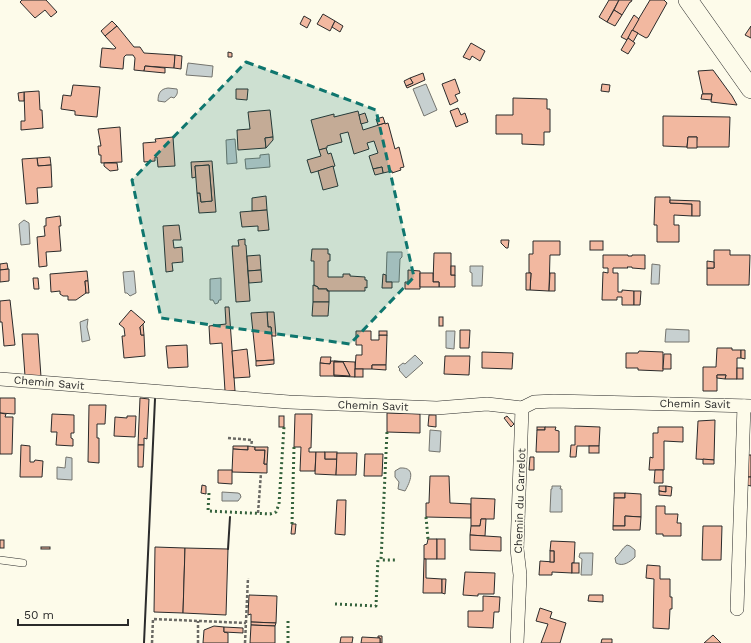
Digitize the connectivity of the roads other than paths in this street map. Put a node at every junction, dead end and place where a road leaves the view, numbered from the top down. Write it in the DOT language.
graph roads {
  1 [pos="688,0"];
  2 [pos="751,89"];
  3 [pos="0,379"];
  4 [pos="748,406"];
  5 [pos="522,408"];
  6 [pos="0,560"];
  7 [pos="23,563"];
  8 [pos="737,609"];
  9 [pos="517,643"];
  1 -- 2 [label="main road"];
  3 -- 5 [label="street, Chemin Savit"];
  4 -- 5 [label="street, Chemin Savit"];
  4 -- 8 [label="street, Chemin Savit"];
  5 -- 9 [label="street, Chemin du Carrelot"];
  6 -- 7 [label="lane"];
}
